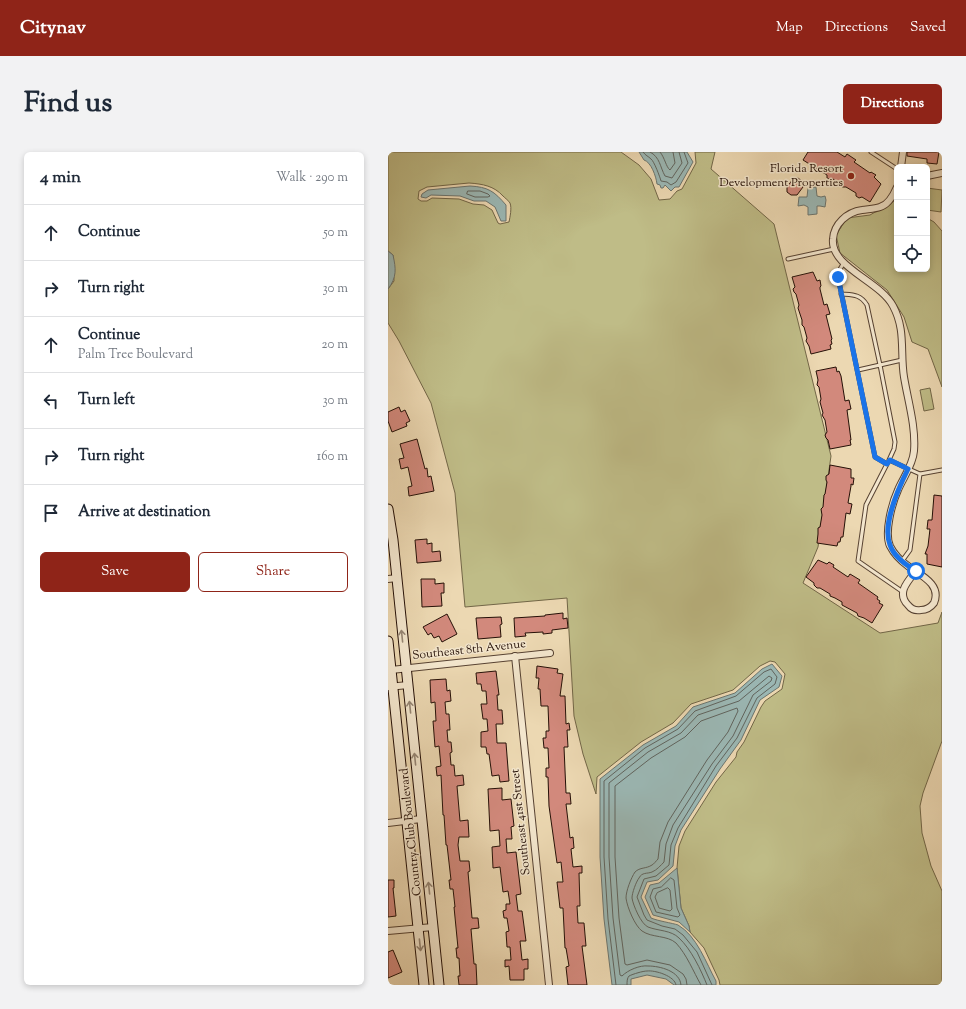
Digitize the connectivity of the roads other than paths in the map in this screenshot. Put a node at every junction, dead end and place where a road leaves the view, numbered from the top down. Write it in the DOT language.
graph roads {
  1 [pos="872,152"];
  2 [pos="903,152"];
  3 [pos="901,164"];
  4 [pos="894,167"];
  5 [pos="942,173"];
  6 [pos="930,175"];
  7 [pos="894,194"];
  8 [pos="834,249"];
  9 [pos="788,259"];
  10 [pos="843,264"];
  11 [pos="841,294"];
  12 [pos="903,360"];
  13 [pos="880,365"];
  14 [pos="858,370"];
  15 [pos="890,460"];
  16 [pos="887,464"];
  17 [pos="908,469"];
  18 [pos="942,470"];
  19 [pos="920,474"];
  20 [pos="388,509"];
  21 [pos="902,561"];
  22 [pos="916,571"];
  23 [pos="392,578"];
  24 [pos="903,592"];
  25 [pos="388,641"];
  26 [pos="550,653"];
  27 [pos="514,656"];
  28 [pos="406,668"];
  29 [pos="391,670"];
  30 [pos="408,685"];
  31 [pos="390,687"];
  32 [pos="421,819"];
  33 [pos="407,821"];
  34 [pos="388,823"];
  35 [pos="433,927"];
  36 [pos="418,928"];
  37 [pos="388,931"];
  38 [pos="424,985"];
  39 [pos="439,985"];
  40 [pos="549,985"];
  1 -- 4 [label="lane"];
  2 -- 3 [label="street"];
  5 -- 6 [label="street"];
  7 -- 8 [label="street"];
  8 -- 9 [label="lane"];
  8 -- 10 [label="street"];
  10 -- 11 [label="lane"];
  10 -- 12 [label="street"];
  11 -- 13 [label="lane"];
  11 -- 14 [label="lane"];
  12 -- 13 [label="lane"];
  12 -- 17 [label="street"];
  13 -- 14 [label="lane"];
  13 -- 15 [label="lane"];
  14 -- 16 [label="lane"];
  15 -- 16 [label="lane"];
  15 -- 17 [label="lane"];
  16 -- 24 [label="lane"];
  17 -- 19 [label="lane"];
  17 -- 21 [label="street"];
  18 -- 19 [label="lane"];
  19 -- 21 [label="lane"];
  20 -- 23 [label="main road, Country Club Boulevard"];
  21 -- 22 [label="street"];
  22 -- 24 [label="street"];
  22 -- 24 [label="street"];
  28 -- 23 [label="main road, Country Club Boulevard, one-way"];
  25 -- 29 [label="main road, Country Club Boulevard"];
  26 -- 27 [label="street, Southeast 8th Avenue"];
  27 -- 28 [label="street, Southeast 8th Avenue"];
  27 -- 40 [label="street, Southeast 41st Street"];
  28 -- 29 [label="street, Southeast 8th Avenue"];
  28 -- 30 [label="main road, Country Club Boulevard"];
  29 -- 31 [label="main road, Country Club Boulevard"];
  30 -- 31 [label="street"];
  32 -- 30 [label="main road, Country Club Boulevard, one-way"];
  31 -- 33 [label="main road, Country Club Boulevard"];
  32 -- 33 [label="street"];
  35 -- 32 [label="main road, Country Club Boulevard, one-way"];
  33 -- 34 [label="street"];
  33 -- 36 [label="main road, Country Club Boulevard"];
  35 -- 36 [label="street"];
  35 -- 39 [label="main road, Country Club Boulevard"];
  36 -- 37 [label="street"];
  36 -- 38 [label="main road, Country Club Boulevard, one-way"];
}
